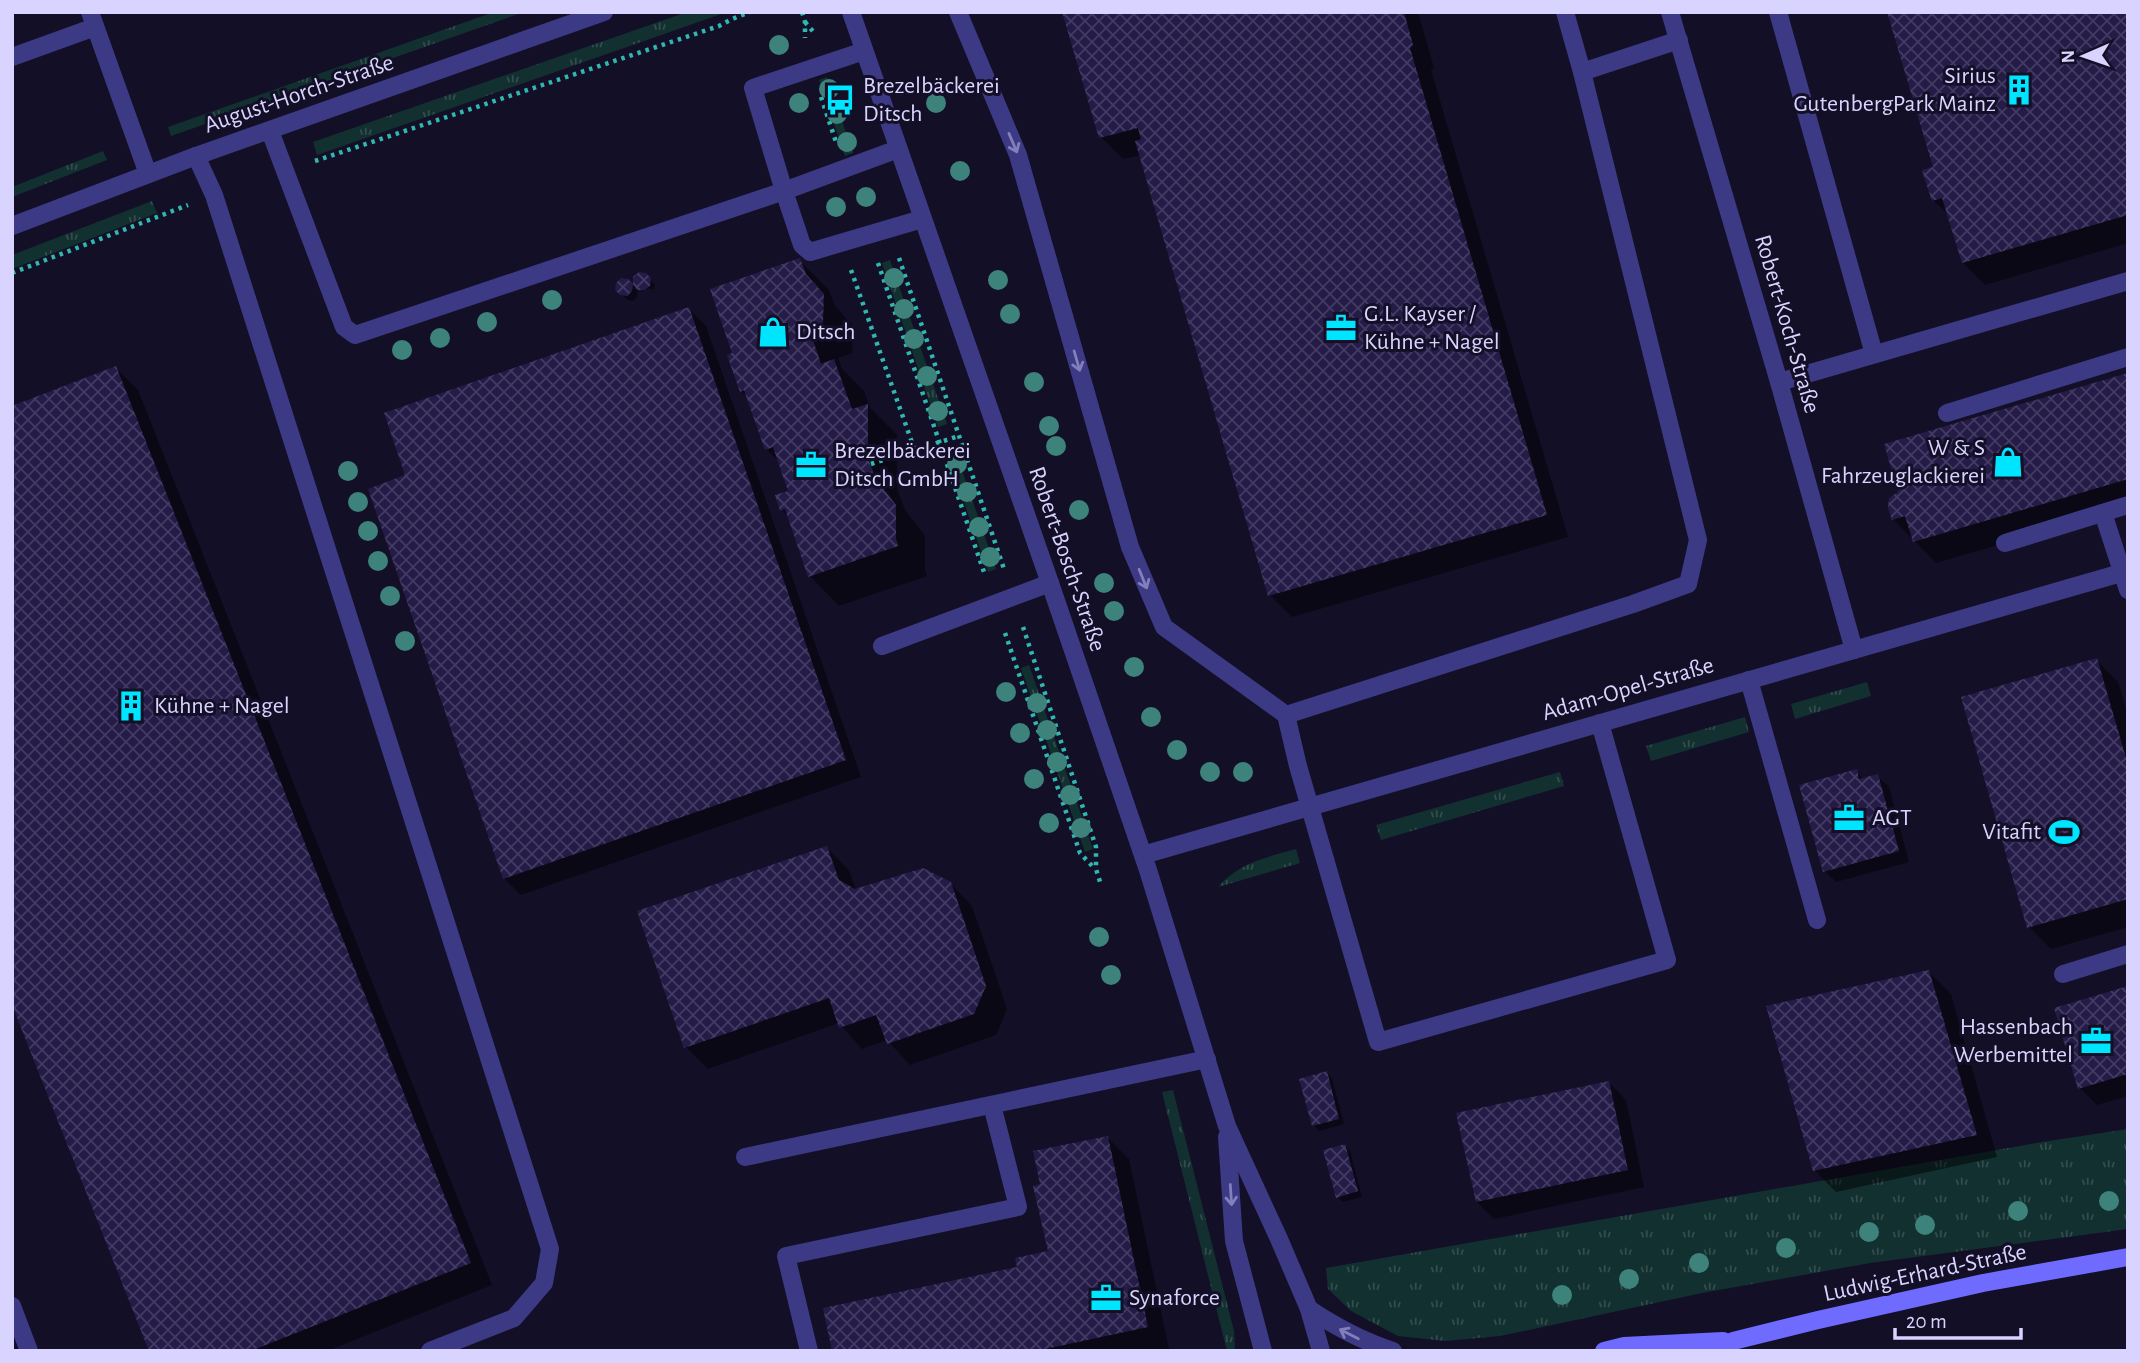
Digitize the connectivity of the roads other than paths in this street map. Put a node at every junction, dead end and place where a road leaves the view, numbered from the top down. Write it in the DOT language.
graph roads {
  1 [pos="604,12"];
  2 [pos="851,12"];
  3 [pos="958,12"];
  4 [pos="1565,12"];
  5 [pos="1670,12"];
  6 [pos="1778,12"];
  7 [pos="93,20"];
  8 [pos="1679,40"];
  9 [pos="864,51"];
  10 [pos="12,57"];
  11 [pos="1582,72"];
  12 [pos="270,131"];
  13 [pos="898,149"];
  14 [pos="196,156"];
  15 [pos="148,174"];
  16 [pos="784,191"];
  17 [pos="922,219"];
  18 [pos="12,226"];
  19 [pos="2128,281"];
  20 [pos="1874,354"];
  21 [pos="2128,358"];
  22 [pos="1779,382"];
  23 [pos="1947,413"];
  24 [pos="2128,505"];
  25 [pos="2103,513"];
  26 [pos="2005,543"];
  27 [pos="2125,572"];
  28 [pos="1051,583"];
  29 [pos="2128,590"];
  30 [pos="882,646"];
  31 [pos="1854,650"];
  32 [pos="1749,680"];
  33 [pos="1286,715"];
  34 [pos="1600,723"];
  35 [pos="1310,806"];
  36 [pos="1143,855"];
  37 [pos="1817,920"];
  38 [pos="2128,954"];
  39 [pos="2063,974"];
  40 [pos="1207,1059"];
  41 [pos="992,1105"];
  42 [pos="1227,1126"];
  43 [pos="745,1157"];
  44 [pos="2128,1257"];
  45 [pos="12,1306"];
  46 [pos="1309,1309"];
  47 [pos="1733,1341"];
  48 [pos="30,1351"];
  49 [pos="430,1351"];
  50 [pos="809,1351"];
  51 [pos="1263,1351"];
  52 [pos="1321,1351"];
  53 [pos="1393,1351"];
  54 [pos="1604,1351"];
  55 [pos="1709,1351"];
  1 -- 12 [label="street, August-Horch-Straße"];
  2 -- 9 [label="street, Robert-Bosch-Straße"];
  3 -- 33 [label="street, one-way"];
  4 -- 11 [label="street"];
  5 -- 8 [label="street, Robert-Koch-Straße"];
  6 -- 20 [label="street"];
  7 -- 10 [label="street"];
  7 -- 15 [label="street"];
  8 -- 11 [label="street"];
  8 -- 22 [label="street, Robert-Koch-Straße"];
  9 -- 13 [label="street, Robert-Bosch-Straße"];
  9 -- 16 [label="street"];
  11 -- 33 [label="street"];
  12 -- 14 [label="street, August-Horch-Straße"];
  12 -- 16 [label="street"];
  13 -- 16 [label="street"];
  13 -- 17 [label="street, Robert-Bosch-Straße"];
  14 -- 15 [label="street, August-Horch-Straße"];
  14 -- 49 [label="street"];
  15 -- 18 [label="street, August-Horch-Straße"];
  16 -- 17 [label="street"];
  17 -- 28 [label="street, Robert-Bosch-Straße"];
  19 -- 20 [label="street"];
  20 -- 22 [label="street"];
  21 -- 23 [label="street"];
  22 -- 31 [label="street, Robert-Koch-Straße"];
  24 -- 25 [label="street"];
  25 -- 26 [label="street"];
  25 -- 27 [label="street"];
  27 -- 29 [label="street"];
  27 -- 31 [label="street, Adam-Opel-Straße"];
  28 -- 30 [label="street"];
  28 -- 36 [label="street, Robert-Bosch-Straße"];
  31 -- 32 [label="street, Adam-Opel-Straße"];
  32 -- 34 [label="street, Adam-Opel-Straße"];
  32 -- 37 [label="street"];
  33 -- 35 [label="street"];
  34 -- 35 [label="street, Adam-Opel-Straße"];
  34 -- 35 [label="street"];
  35 -- 36 [label="street, Adam-Opel-Straße"];
  36 -- 40 [label="street, Robert-Bosch-Straße"];
  38 -- 39 [label="street"];
  40 -- 41 [label="street"];
  40 -- 42 [label="street, Robert-Bosch-Straße"];
  41 -- 43 [label="street"];
  41 -- 50 [label="street"];
  42 -- 46 [label="street, Robert-Bosch-Straße"];
  42 -- 51 [label="street, Robert-Bosch-Straße, one-way"];
  44 -- 47 [label="main road, Ludwig-Erhard-Straße"];
  45 -- 48 [label="street"];
  46 -- 52 [label="street, Robert-Bosch-Straße"];
  53 -- 46 [label="street, one-way"];
  47 -- 54 [label="main road, Ludwig-Erhard-Straße"];
  47 -- 55 [label="main road, Ludwig-Erhard-Straße"];
}
